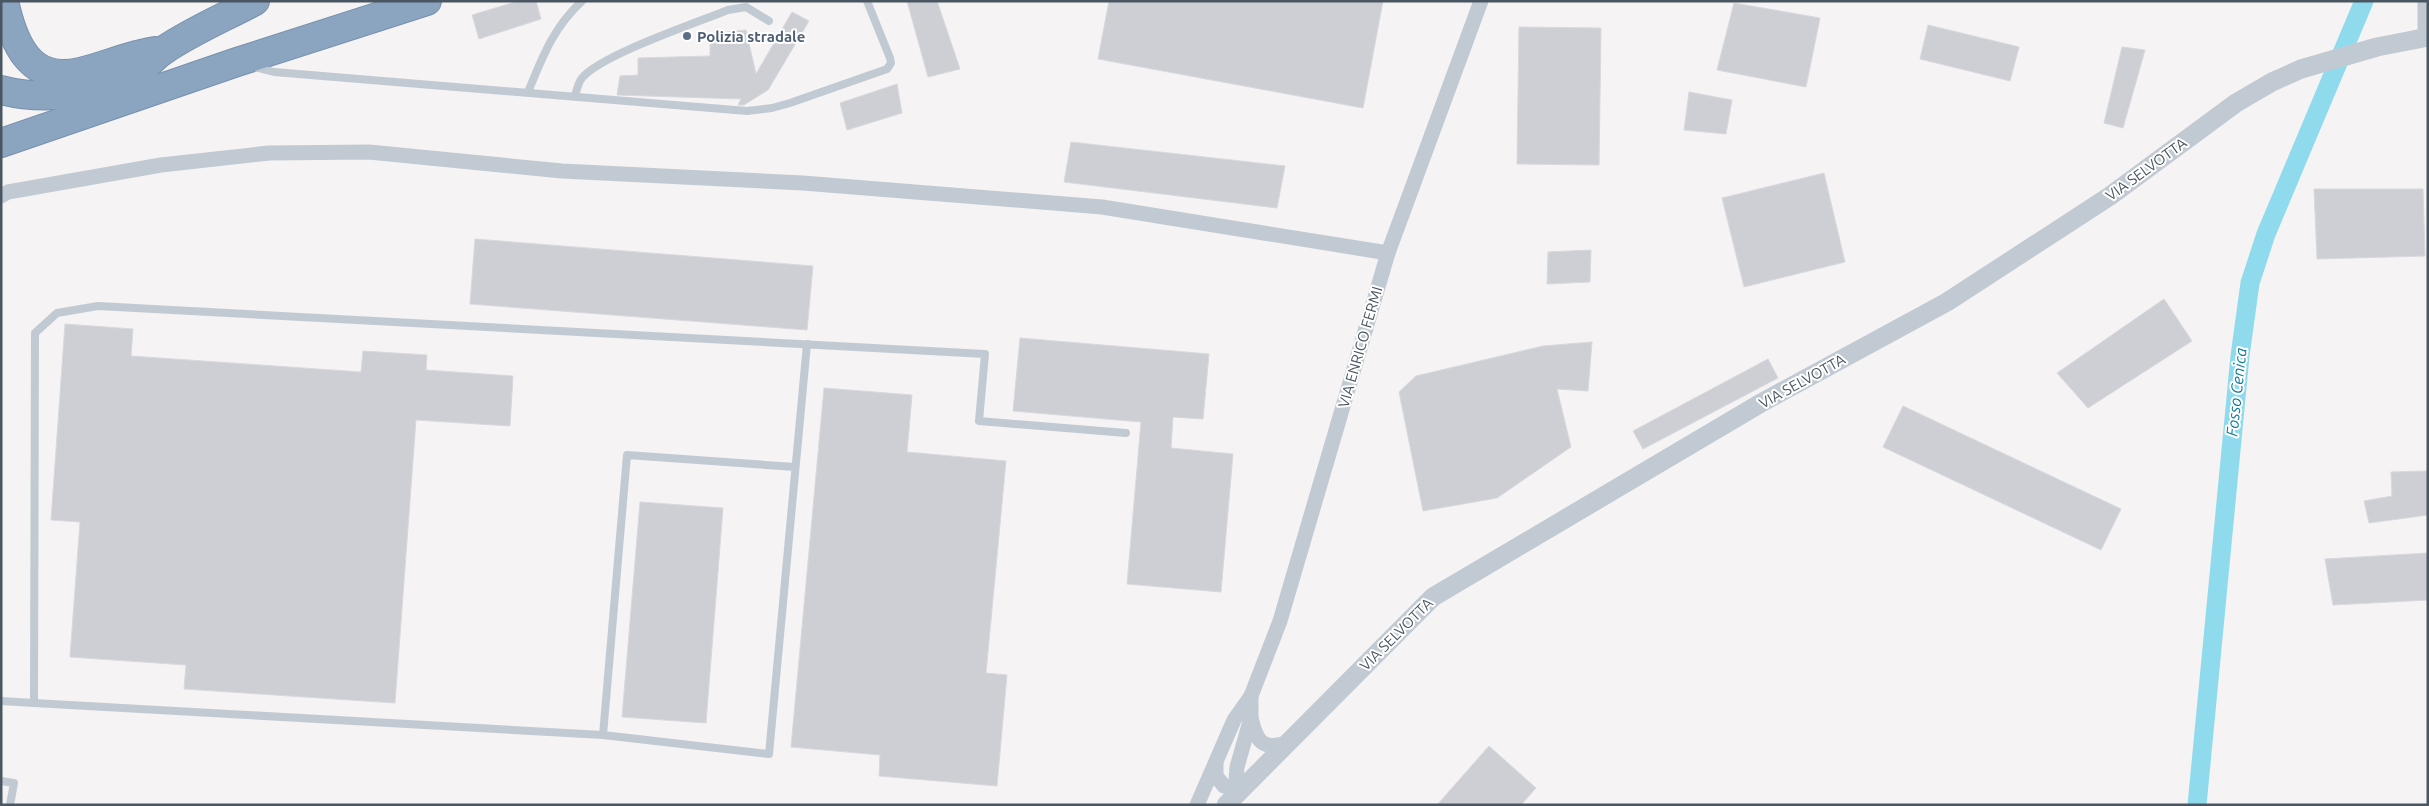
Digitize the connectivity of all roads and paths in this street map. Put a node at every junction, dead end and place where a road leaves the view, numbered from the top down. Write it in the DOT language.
graph roads {
  1 [pos="4,1"];
  2 [pos="255,1"];
  3 [pos="427,1"];
  4 [pos="582,1"];
  5 [pos="867,1"];
  6 [pos="1481,1"];
  7 [pos="2425,1"];
  8 [pos="769,21"];
  9 [pos="2426,37"];
  10 [pos="164,50"];
  11 [pos="237,62"];
  12 [pos="1,90"];
  13 [pos="528,92"];
  14 [pos="575,96"];
  15 [pos="65,122"];
  16 [pos="1,129"];
  17 [pos="1,143"];
  18 [pos="1,196"];
  19 [pos="1388,253"];
  20 [pos="806,344"];
  21 [pos="1126,432"];
  22 [pos="795,467"];
  23 [pos="1251,696"];
  24 [pos="1,701"];
  25 [pos="34,703"];
  26 [pos="1251,718"];
  27 [pos="603,735"];
  28 [pos="1287,743"];
  29 [pos="1216,760"];
  30 [pos="1,780"];
  31 [pos="1243,788"];
  32 [pos="10,805"];
  33 [pos="1197,805"];
  34 [pos="1226,805"];
  1 -- 10 [label="highway"];
  2 -- 10 [label="highway"];
  3 -- 11 [label="highway"];
  4 -- 13 [label="lane"];
  5 -- 14 [label="lane"];
  6 -- 19 [label="street, VIA ENRICO FERMI"];
  7 -- 9 [label="street"];
  8 -- 14 [label="lane"];
  9 -- 28 [label="street, VIA SELVOTTA"];
  10 -- 12 [label="highway"];
  11 -- 13 [label="lane"];
  11 -- 15 [label="highway"];
  13 -- 14 [label="lane"];
  15 -- 16 [label="highway"];
  15 -- 17 [label="highway"];
  18 -- 19 [label="street"];
  19 -- 23 [label="street, VIA ENRICO FERMI"];
  20 -- 21 [label="lane"];
  20 -- 22 [label="lane"];
  20 -- 25 [label="lane"];
  22 -- 27 [label="lane"];
  22 -- 27 [label="lane"];
  23 -- 26 [label="street, VIA ENRICO FERMI"];
  23 -- 29 [label="street, VIA ENRICO FERMI"];
  24 -- 25 [label="lane"];
  25 -- 27 [label="lane"];
  26 -- 28 [label="street, VIA ENRICO FERMI"];
  26 -- 31 [label="street, VIA ENRICO FERMI"];
  28 -- 31 [label="street, VIA SELVOTTA"];
  29 -- 31 [label="street"];
  29 -- 33 [label="street, VIA ENRICO FERMI"];
  30 -- 32 [label="lane"];
  31 -- 34 [label="street, VIA SELVOTTA"];
}
